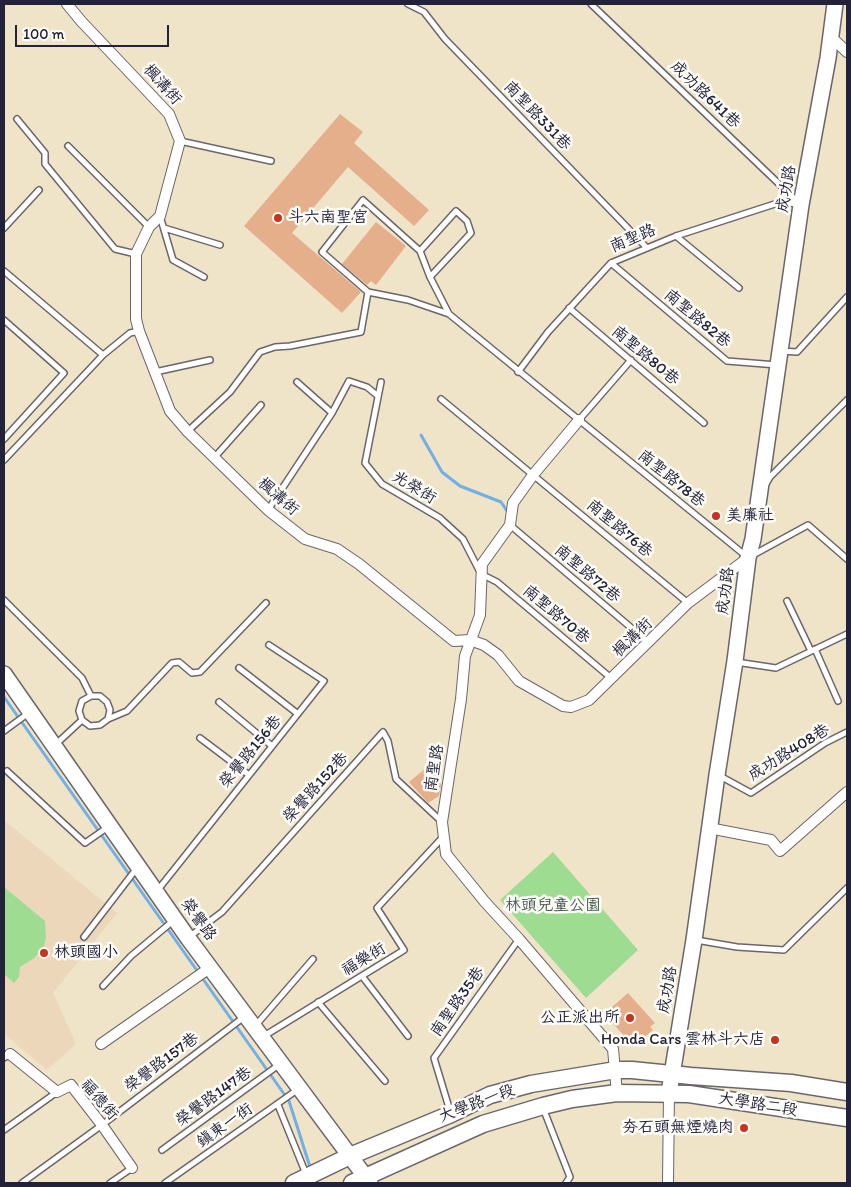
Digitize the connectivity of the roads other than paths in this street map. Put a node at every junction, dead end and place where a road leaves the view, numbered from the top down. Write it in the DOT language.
graph roads {
  1 [pos="67,4"];
  2 [pos="408,4"];
  3 [pos="591,4"];
  4 [pos="836,4"];
  5 [pos="831,37"];
  6 [pos="847,52"];
  7 [pos="17,119"];
  8 [pos="180,142"];
  9 [pos="68,146"];
  10 [pos="271,161"];
  11 [pos="38,190"];
  12 [pos="801,205"];
  13 [pos="160,216"];
  14 [pos="149,227"];
  15 [pos="4,228"];
  16 [pos="164,228"];
  17 [pos="676,236"];
  18 [pos="220,245"];
  19 [pos="647,248"];
  20 [pos="420,251"];
  21 [pos="136,254"];
  22 [pos="611,264"];
  23 [pos="4,271"];
  24 [pos="204,277"];
  25 [pos="430,277"];
  26 [pos="739,288"];
  27 [pos="368,292"];
  28 [pos="847,297"];
  29 [pos="569,308"];
  30 [pos="449,314"];
  31 [pos="4,320"];
  32 [pos="139,331"];
  33 [pos="103,355"];
  34 [pos="780,358"];
  35 [pos="210,360"];
  36 [pos="631,360"];
  37 [pos="155,372"];
  38 [pos="518,372"];
  39 [pos="297,382"];
  40 [pos="381,382"];
  41 [pos="378,396"];
  42 [pos="441,399"];
  43 [pos="847,400"];
  44 [pos="261,405"];
  45 [pos="332,413"];
  46 [pos="579,420"];
  47 [pos="704,422"];
  48 [pos="188,432"];
  49 [pos="4,438"];
  50 [pos="214,458"];
  51 [pos="4,460"];
  52 [pos="533,475"];
  53 [pos="758,495"];
  54 [pos="268,510"];
  55 [pos="510,525"];
  56 [pos="748,558"];
  57 [pos="847,559"];
  58 [pos="481,574"];
  59 [pos="4,600"];
  60 [pos="787,601"];
  61 [pos="266,603"];
  62 [pos="688,603"];
  63 [pos="847,634"];
  64 [pos="470,640"];
  65 [pos="648,643"];
  66 [pos="269,645"];
  67 [pos="813,650"];
  68 [pos="735,662"];
  69 [pos="239,668"];
  70 [pos="4,674"];
  71 [pos="612,678"];
  72 [pos="90,696"];
  73 [pos="838,701"];
  74 [pos="219,702"];
  75 [pos="31,711"];
  76 [pos="298,714"];
  77 [pos="108,719"];
  78 [pos="82,720"];
  79 [pos="4,731"];
  80 [pos="847,732"];
  81 [pos="200,738"];
  82 [pos="54,745"];
  83 [pos="272,746"];
  84 [pos="7,771"];
  85 [pos="249,775"];
  86 [pos="717,775"];
  87 [pos="847,792"];
  88 [pos="442,822"];
  89 [pos="110,826"];
  90 [pos="709,828"];
  91 [pos="444,836"];
  92 [pos="138,866"];
  93 [pos="847,888"];
  94 [pos="156,891"];
  95 [pos="175,919"];
  96 [pos="84,938"];
  97 [pos="188,938"];
  98 [pos="519,938"];
  99 [pos="694,940"];
  100 [pos="313,959"];
  101 [pos="211,967"];
  102 [pos="362,976"];
  103 [pos="103,986"];
  104 [pos="318,1002"];
  105 [pos="253,1027"];
  106 [pos="408,1036"];
  107 [pos="102,1044"];
  108 [pos="7,1056"];
  109 [pos="280,1064"];
  110 [pos="616,1070"];
  111 [pos="671,1074"];
  112 [pos="385,1081"];
  113 [pos="299,1089"];
  114 [pos="57,1092"];
  115 [pos="847,1092"];
  116 [pos="617,1093"];
  117 [pos="669,1093"];
  118 [pos="278,1105"];
  119 [pos="543,1106"];
  120 [pos="451,1114"];
  121 [pos="847,1118"];
  122 [pos="102,1125"];
  123 [pos="4,1130"];
  124 [pos="162,1150"];
  125 [pos="350,1156"];
  126 [pos="132,1168"];
  127 [pos="303,1181"];
  128 [pos="363,1181"];
  129 [pos="22,1183"];
  130 [pos="110,1183"];
  131 [pos="165,1183"];
  132 [pos="566,1183"];
  133 [pos="668,1183"];
  1 -- 8 [label="street, 楓溝街"];
  2 -- 19 [label="lane, 南聖路331巷"];
  3 -- 12 [label="lane, 成功路641巷"];
  4 -- 5 [label="main road, 成功路"];
  5 -- 6 [label="street"];
  5 -- 12 [label="main road, 成功路"];
  7 -- 21 [label="lane"];
  8 -- 10 [label="lane"];
  8 -- 13 [label="street, 楓溝街"];
  9 -- 14 [label="lane"];
  11 -- 15 [label="lane"];
  12 -- 17 [label="lane, 南聖路"];
  12 -- 34 [label="main road, 成功路"];
  13 -- 14 [label="street, 楓溝街"];
  13 -- 16 [label="lane"];
  14 -- 21 [label="street, 楓溝街"];
  16 -- 18 [label="lane"];
  16 -- 24 [label="lane"];
  17 -- 19 [label="lane, 南聖路"];
  17 -- 26 [label="lane"];
  19 -- 22 [label="lane, 南聖路"];
  20 -- 25 [label="lane"];
  20 -- 25 [label="lane"];
  20 -- 27 [label="lane"];
  21 -- 32 [label="street, 楓溝街"];
  22 -- 29 [label="lane, 南聖路"];
  22 -- 34 [label="lane, 南聖路82巷"];
  23 -- 33 [label="lane"];
  25 -- 30 [label="lane"];
  27 -- 30 [label="lane"];
  27 -- 48 [label="lane"];
  28 -- 34 [label="lane, 南聖路82巷"];
  29 -- 36 [label="lane, 南聖路80巷"];
  29 -- 38 [label="lane, 南聖路"];
  30 -- 38 [label="lane, 南聖路78巷"];
  31 -- 49 [label="lane"];
  32 -- 33 [label="lane"];
  32 -- 37 [label="street, 楓溝街"];
  33 -- 51 [label="lane"];
  34 -- 53 [label="main road, 成功路"];
  35 -- 37 [label="lane"];
  36 -- 46 [label="lane"];
  36 -- 47 [label="lane, 南聖路80巷"];
  37 -- 48 [label="street, 楓溝街"];
  38 -- 46 [label="lane, 南聖路78巷"];
  39 -- 45 [label="lane"];
  40 -- 41 [label="lane, 光榮街"];
  41 -- 45 [label="lane"];
  41 -- 58 [label="lane, 光榮街"];
  42 -- 52 [label="lane, 南聖路76巷"];
  43 -- 53 [label="lane"];
  44 -- 50 [label="lane"];
  45 -- 54 [label="lane"];
  46 -- 52 [label="street, 南聖路"];
  46 -- 56 [label="lane, 南聖路78巷"];
  48 -- 50 [label="street, 楓溝街"];
  50 -- 54 [label="street, 楓溝街"];
  52 -- 55 [label="street, 南聖路"];
  52 -- 62 [label="lane, 南聖路76巷"];
  53 -- 56 [label="main road, 成功路"];
  54 -- 64 [label="street, 楓溝街"];
  55 -- 58 [label="street, 南聖路"];
  55 -- 65 [label="lane, 南聖路72巷"];
  56 -- 57 [label="lane"];
  56 -- 62 [label="street, 楓溝街"];
  56 -- 68 [label="main road, 成功路"];
  58 -- 64 [label="street, 南聖路"];
  58 -- 71 [label="lane, 南聖路70巷"];
  59 -- 72 [label="lane"];
  60 -- 67 [label="lane"];
  61 -- 77 [label="lane"];
  62 -- 65 [label="street, 楓溝街"];
  63 -- 67 [label="lane"];
  64 -- 71 [label="street, 楓溝街"];
  64 -- 88 [label="street, 南聖路"];
  65 -- 71 [label="street, 楓溝街"];
  66 -- 76 [label="lane, 榮譽路156巷"];
  67 -- 68 [label="lane"];
  67 -- 73 [label="lane"];
  68 -- 86 [label="main road, 成功路"];
  69 -- 76 [label="lane"];
  70 -- 75 [label="main road, 榮譽路"];
  72 -- 77 [label="lane"];
  72 -- 78 [label="lane"];
  74 -- 83 [label="lane"];
  75 -- 79 [label="lane"];
  75 -- 82 [label="main road, 榮譽路"];
  76 -- 83 [label="lane, 榮譽路156巷"];
  77 -- 78 [label="lane"];
  78 -- 82 [label="lane"];
  80 -- 86 [label="lane, 成功路408巷"];
  81 -- 85 [label="lane"];
  82 -- 89 [label="main road, 榮譽路"];
  83 -- 85 [label="lane, 榮譽路156巷"];
  84 -- 89 [label="lane"];
  85 -- 94 [label="lane, 榮譽路156巷"];
  86 -- 90 [label="main road, 成功路"];
  87 -- 90 [label="street"];
  88 -- 91 [label="street, 南聖路"];
  88 -- 97 [label="lane, 榮譽路152巷"];
  89 -- 92 [label="main road, 榮譽路"];
  90 -- 99 [label="main road, 成功路"];
  91 -- 98 [label="street, 南聖路"];
  91 -- 102 [label="lane, 福樂街"];
  92 -- 94 [label="main road, 榮譽路"];
  92 -- 96 [label="lane"];
  93 -- 99 [label="lane"];
  94 -- 95 [label="main road, 榮譽路"];
  95 -- 97 [label="main road, 榮譽路"];
  95 -- 103 [label="lane"];
  97 -- 101 [label="main road, 榮譽路"];
  98 -- 110 [label="street, 南聖路"];
  98 -- 120 [label="lane, 南聖路35巷"];
  99 -- 111 [label="main road, 成功路"];
  100 -- 105 [label="lane"];
  101 -- 105 [label="main road, 榮譽路"];
  101 -- 107 [label="street"];
  102 -- 104 [label="lane, 福樂街"];
  102 -- 106 [label="lane"];
  104 -- 105 [label="lane, 福樂街"];
  104 -- 112 [label="lane"];
  105 -- 109 [label="main road, 榮譽路"];
  105 -- 122 [label="lane, 榮譽路157巷"];
  108 -- 114 [label="street, 福德街"];
  109 -- 113 [label="main road, 榮譽路"];
  109 -- 124 [label="lane, 榮譽路147巷"];
  110 -- 111 [label="main road, 大學路一段"];
  110 -- 116 [label="street, 南聖路"];
  110 -- 120 [label="main road, 大學路一段"];
  111 -- 115 [label="main road, 大學路二段"];
  111 -- 117 [label="main road, 成功路"];
  113 -- 118 [label="lane, 鎮東一街"];
  113 -- 125 [label="main road, 榮譽路"];
  114 -- 122 [label="street, 福德街"];
  114 -- 123 [label="lane"];
  116 -- 117 [label="main road, 大學路一段"];
  116 -- 119 [label="main road, 大學路一段"];
  117 -- 121 [label="main road, 大學路二段"];
  117 -- 133 [label="street, 成功路"];
  118 -- 127 [label="lane"];
  118 -- 131 [label="lane, 鎮東一街"];
  119 -- 128 [label="main road, 大學路一段"];
  119 -- 132 [label="lane"];
  120 -- 125 [label="main road, 大學路一段"];
  122 -- 126 [label="street, 福德街"];
  122 -- 129 [label="lane, 榮譽路157巷"];
  125 -- 127 [label="main road, 大學路一段"];
  125 -- 128 [label="main road, 榮譽路"];
  126 -- 130 [label="lane"];
}
